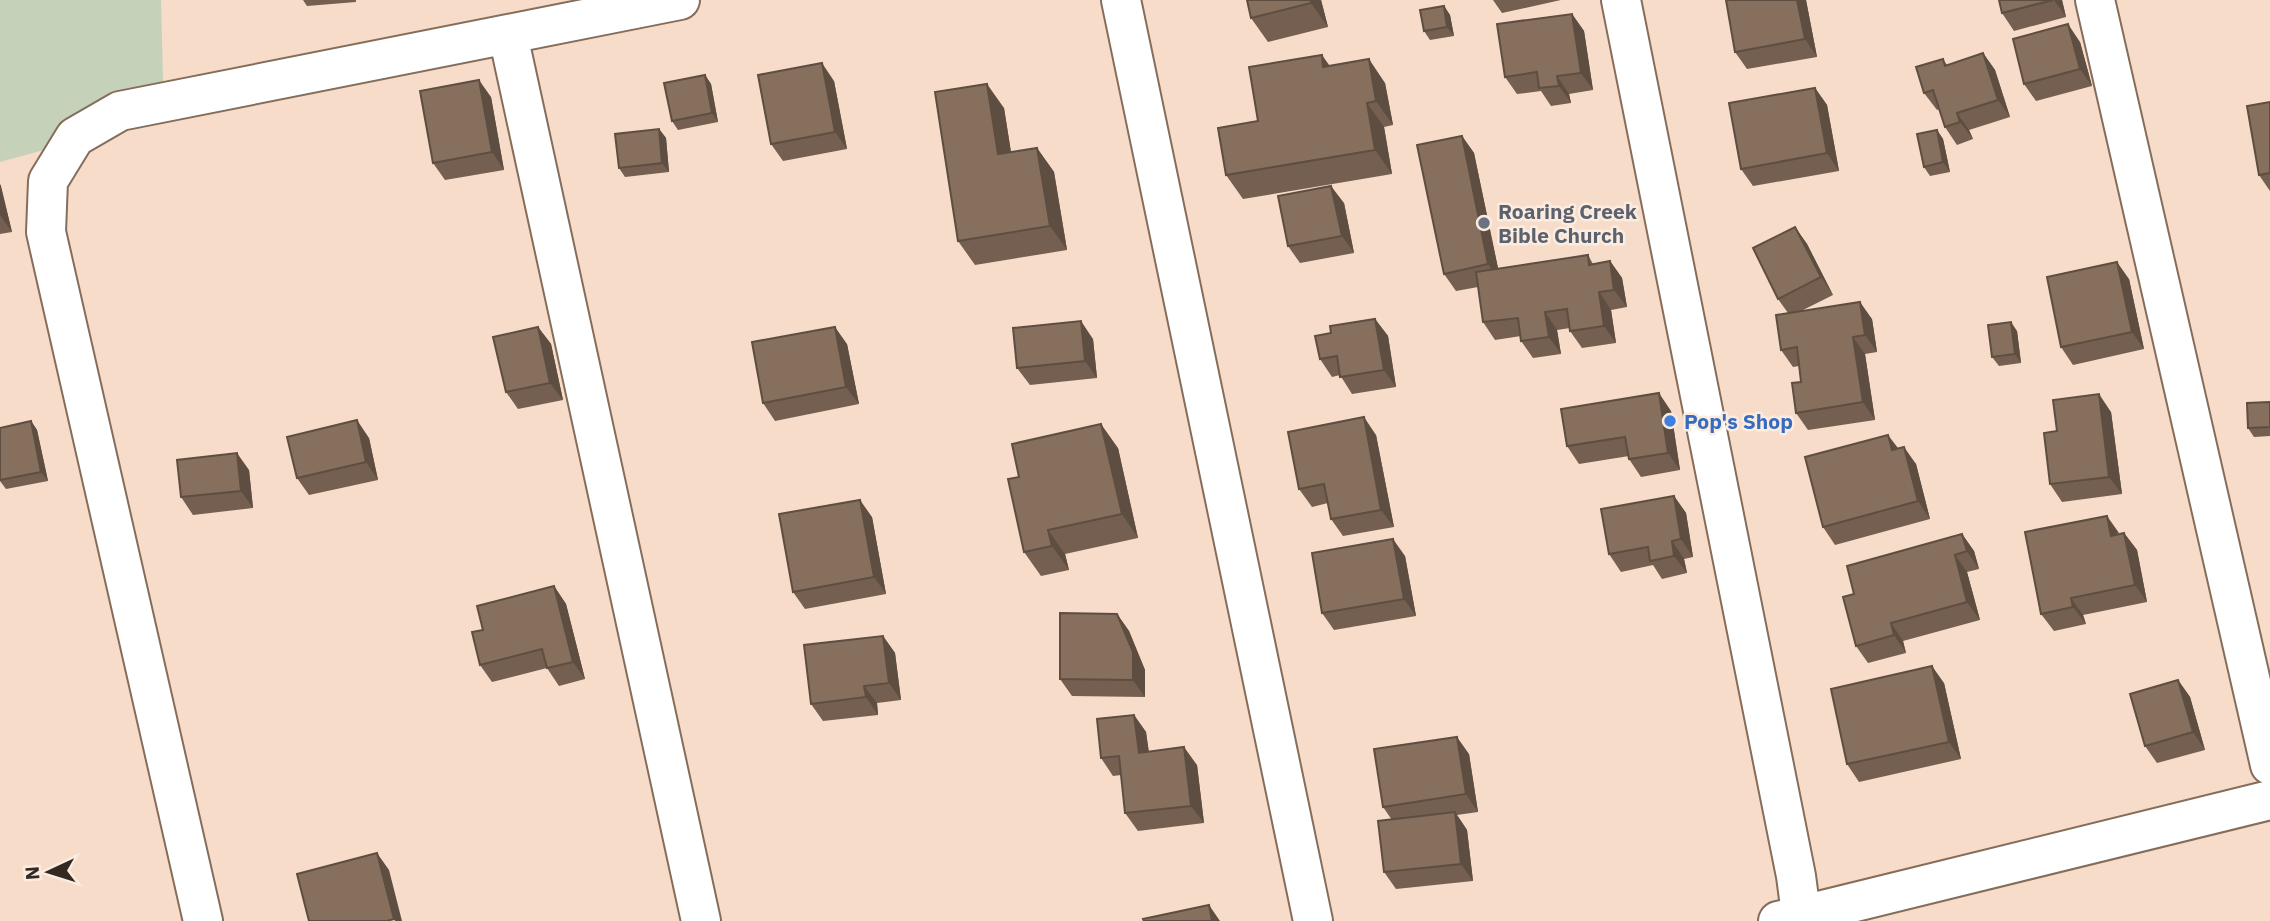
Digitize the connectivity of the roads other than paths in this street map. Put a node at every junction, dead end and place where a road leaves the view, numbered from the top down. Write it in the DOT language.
graph roads {
  1 [pos="680,0"];
  2 [pos="1121,0"];
  3 [pos="1621,0"];
  4 [pos="2095,0"];
  5 [pos="508,35"];
  6 [pos="2270,765"];
  7 [pos="2270,800"];
  8 [pos="1793,919"];
  9 [pos="203,921"];
  10 [pos="701,921"];
  11 [pos="1313,921"];
  1 -- 5 [label="street"];
  2 -- 11 [label="street"];
  3 -- 8 [label="street"];
  4 -- 6 [label="street"];
  5 -- 9 [label="street"];
  5 -- 10 [label="street"];
  7 -- 8 [label="street"];
}
